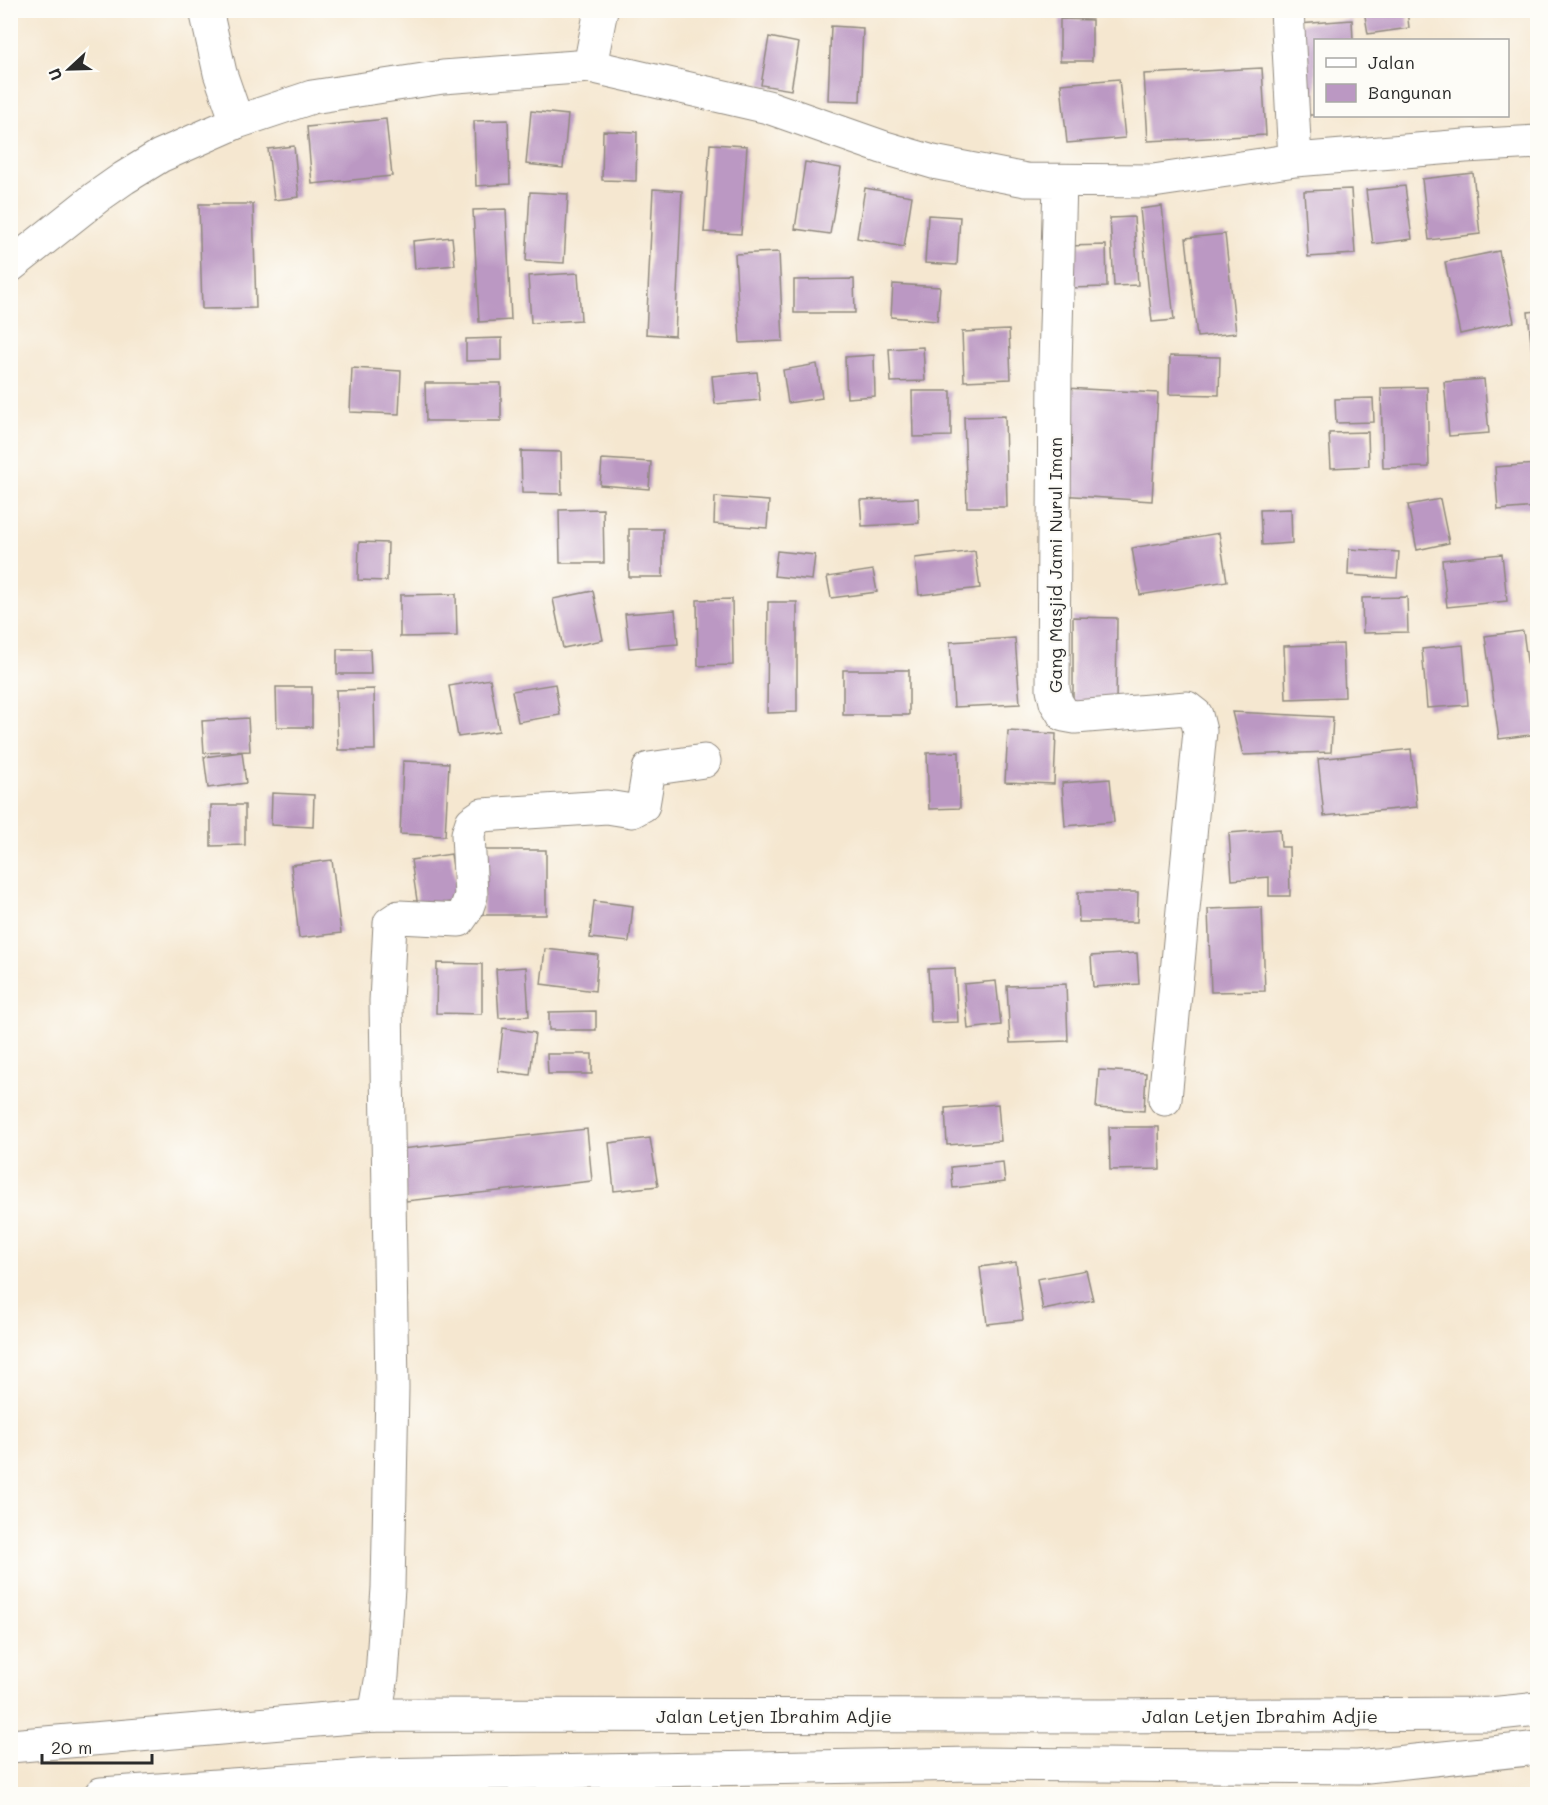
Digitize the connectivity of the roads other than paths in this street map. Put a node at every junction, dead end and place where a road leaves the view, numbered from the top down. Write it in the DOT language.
graph roads {
  1 [pos="206,10"];
  2 [pos="601,10"];
  3 [pos="1287,10"];
  4 [pos="590,66"];
  5 [pos="237,122"];
  6 [pos="1538,142"];
  7 [pos="1295,160"];
  8 [pos="1060,181"];
  9 [pos="10,266"];
  10 [pos="704,761"];
  11 [pos="1165,1099"];
  12 [pos="1538,1709"];
  13 [pos="375,1715"];
  14 [pos="10,1746"];
  15 [pos="1538,1748"];
  16 [pos="101,1794"];
  1 -- 5 [label="street"];
  2 -- 4 [label="street"];
  3 -- 7 [label="street"];
  4 -- 5 [label="street"];
  4 -- 8 [label="street"];
  5 -- 9 [label="street"];
  6 -- 7 [label="street"];
  7 -- 8 [label="street"];
  8 -- 11 [label="street, Gang Masjid Jami Nurul Iman"];
  10 -- 13 [label="street"];
  12 -- 13 [label="street, Jalan Letjen Ibrahim Adjie"];
  13 -- 14 [label="street, Jalan Letjen Ibrahim Adjie"];
  15 -- 16 [label="street"];
}
